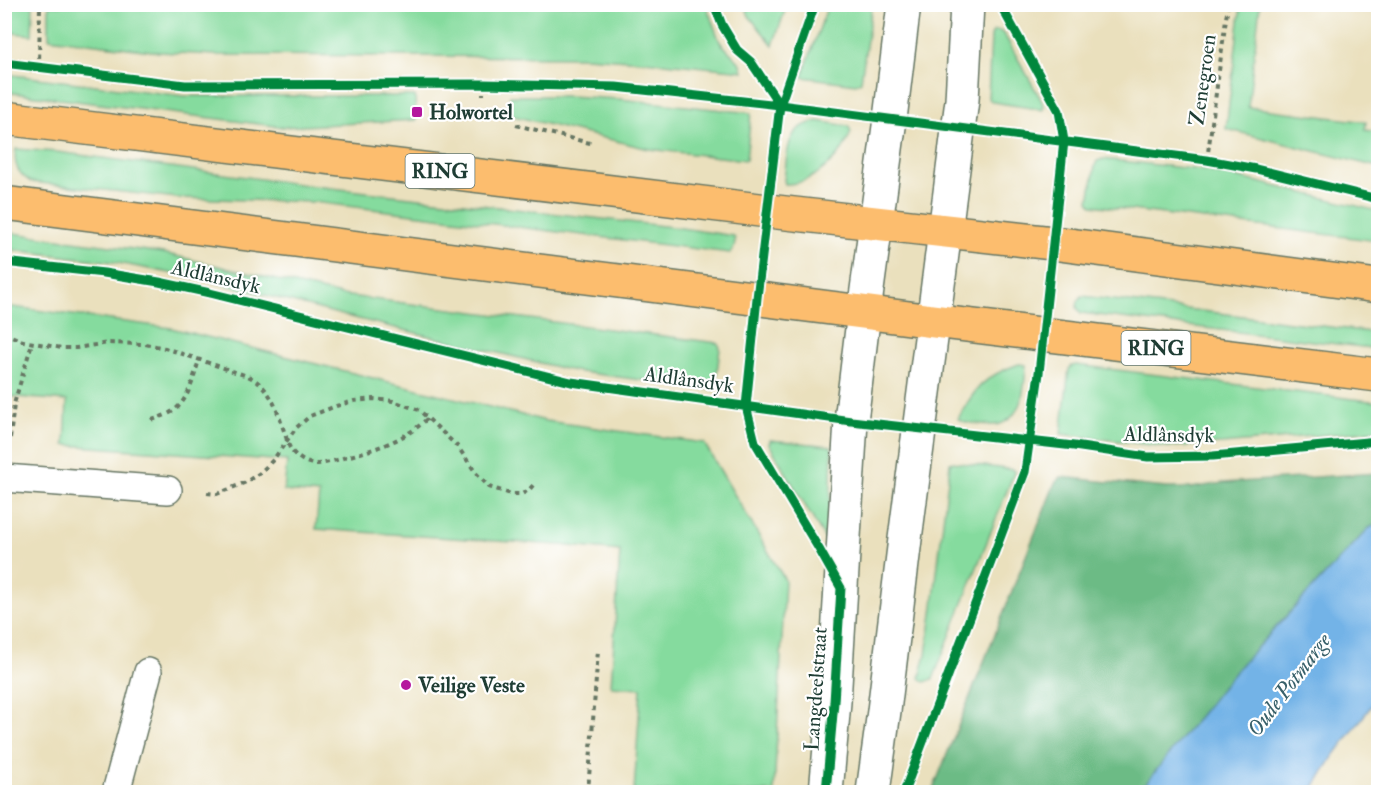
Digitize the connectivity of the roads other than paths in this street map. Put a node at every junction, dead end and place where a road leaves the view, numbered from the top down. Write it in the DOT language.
graph roads {
  1 [pos="904,4"];
  2 [pos="968,4"];
  3 [pos="4,118"];
  4 [pos="4,203"];
  5 [pos="876,222"];
  6 [pos="945,231"];
  7 [pos="1378,286"];
  8 [pos="864,312"];
  9 [pos="933,321"];
  10 [pos="1378,375"];
  11 [pos="6,478"];
  12 [pos="168,490"];
  13 [pos="148,672"];
  14 [pos="116,792"];
  15 [pos="826,792"];
  16 [pos="873,792"];
  1 -- 5 [label="street"];
  2 -- 6 [label="street"];
  3 -- 5 [label="main road, RING"];
  4 -- 8 [label="main road, Aldlânsdyk / RING"];
  5 -- 6 [label="main road, RING"];
  5 -- 8 [label="street, Langdeelstraat"];
  6 -- 7 [label="main road, RING"];
  6 -- 9 [label="street"];
  8 -- 9 [label="main road, Aldlânsdyk / RING"];
  8 -- 15 [label="street, Langdeelstraat"];
  9 -- 10 [label="main road, Aldlânsdyk / RING"];
  9 -- 16 [label="street"];
  11 -- 12 [label="lane"];
  13 -- 14 [label="lane"];
}
